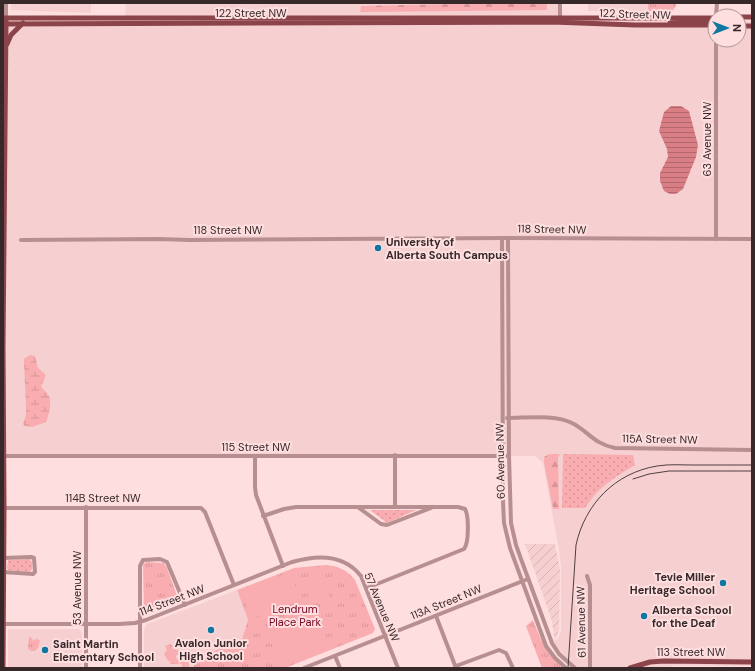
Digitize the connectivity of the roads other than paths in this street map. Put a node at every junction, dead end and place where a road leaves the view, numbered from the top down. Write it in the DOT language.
graph roads {
  1 [pos="6,3"];
  2 [pos="560,3"];
  3 [pos="3,11"];
  4 [pos="707,18"];
  5 [pos="4,20"];
  6 [pos="560,20"];
  7 [pos="707,21"];
  8 [pos="23,24"];
  9 [pos="653,26"];
  10 [pos="707,26"];
  11 [pos="3,36"];
  12 [pos="716,48"];
  13 [pos="6,49"];
  14 [pos="6,64"];
  15 [pos="502,238"];
  16 [pos="508,238"];
  17 [pos="716,239"];
  18 [pos="752,239"];
  19 [pos="21,240"];
  20 [pos="3,352"];
  21 [pos="503,418"];
  22 [pos="509,418"];
  23 [pos="752,450"];
  24 [pos="395,455"];
  25 [pos="3,456"];
  26 [pos="255,456"];
  27 [pos="503,456"];
  28 [pos="509,456"];
  29 [pos="86,507"];
  30 [pos="358,507"];
  31 [pos="395,507"];
  32 [pos="434,507"];
  33 [pos="4,508"];
  34 [pos="263,516"];
  35 [pos="3,558"];
  36 [pos="340,560"];
  37 [pos="283,566"];
  38 [pos="3,572"];
  39 [pos="587,576"];
  40 [pos="528,579"];
  41 [pos="522,582"];
  42 [pos="234,585"];
  43 [pos="367,588"];
  44 [pos="185,605"];
  45 [pos="436,616"];
  46 [pos="140,622"];
  47 [pos="3,624"];
  48 [pos="86,624"];
  49 [pos="385,636"];
  50 [pos="335,656"];
  51 [pos="752,662"];
  52 [pos="456,667"];
  53 [pos="3,668"];
  54 [pos="86,668"];
  55 [pos="140,668"];
  56 [pos="304,668"];
  57 [pos="340,668"];
  58 [pos="398,668"];
  59 [pos="513,668"];
  60 [pos="566,668"];
  61 [pos="575,668"];
  62 [pos="590,668"];
  63 [pos="630,668"];
  1 -- 5 [label="street"];
  2 -- 6 [label="street"];
  3 -- 5 [label="main road"];
  4 -- 6 [label="main road, 122 Street NW"];
  5 -- 6 [label="main road, 122 Street NW"];
  5 -- 8 [label="main road, 122 Street NW"];
  5 -- 13 [label="main road"];
  6 -- 8 [label="main road, 122 Street NW"];
  6 -- 9 [label="main road, 122 Street NW"];
  7 -- 9 [label="main road"];
  8 -- 13 [label="main road"];
  9 -- 10 [label="main road, 122 Street NW"];
  11 -- 14 [label="main road"];
  12 -- 17 [label="street, 63 Avenue NW"];
  13 -- 14 [label="main road"];
  14 -- 20 [label="main road"];
  15 -- 16 [label="street, 118 Street NW"];
  15 -- 19 [label="street, 118 Street NW"];
  15 -- 21 [label="street, 60 Avenue NW"];
  16 -- 17 [label="street, 118 Street NW"];
  16 -- 22 [label="street, 60 Avenue NW"];
  17 -- 18 [label="street, 118 Street NW"];
  20 -- 25 [label="main road"];
  21 -- 22 [label="street, 115A Street NW"];
  21 -- 27 [label="street, 60 Avenue NW"];
  22 -- 23 [label="street, 115A Street NW"];
  22 -- 28 [label="street, 60 Avenue NW"];
  24 -- 26 [label="street, 115 Street NW"];
  24 -- 27 [label="street, 115 Street NW"];
  24 -- 31 [label="street"];
  25 -- 26 [label="street, 115 Street NW"];
  25 -- 33 [label="main road"];
  26 -- 34 [label="street"];
  27 -- 28 [label="street, 115 Street NW"];
  27 -- 41 [label="street, 60 Avenue NW"];
  28 -- 40 [label="street, 60 Avenue NW"];
  29 -- 33 [label="street, 114B Street NW"];
  29 -- 42 [label="street, 114B Street NW"];
  29 -- 48 [label="street, 53 Avenue NW"];
  30 -- 31 [label="street"];
  30 -- 32 [label="street"];
  30 -- 34 [label="street"];
  31 -- 32 [label="street"];
  32 -- 43 [label="street"];
  33 -- 35 [label="main road"];
  34 -- 37 [label="street"];
  35 -- 38 [label="main road"];
  35 -- 38 [label="street"];
  36 -- 37 [label="street, 114 Street NW"];
  36 -- 43 [label="street, 57 Avenue NW"];
  37 -- 42 [label="street, 114 Street NW"];
  38 -- 47 [label="main road"];
  39 -- 62 [label="street, 61 Avenue NW"];
  40 -- 41 [label="street, 113A Street NW"];
  40 -- 61 [label="street, 60 Avenue NW"];
  41 -- 45 [label="street, 113A Street NW"];
  41 -- 60 [label="street, 60 Avenue NW"];
  42 -- 44 [label="street, 114 Street NW"];
  43 -- 49 [label="street, 57 Avenue NW"];
  44 -- 46 [label="street, 114 Street NW"];
  44 -- 46 [label="street"];
  45 -- 49 [label="street, 113A Street NW"];
  45 -- 52 [label="street"];
  46 -- 48 [label="street, 114 Street NW"];
  46 -- 55 [label="street"];
  47 -- 48 [label="street, 114 Street NW"];
  47 -- 53 [label="main road"];
  48 -- 54 [label="street, 53 Avenue NW"];
  49 -- 50 [label="street, 113A Street NW"];
  49 -- 58 [label="street, 57 Avenue NW"];
  50 -- 56 [label="street, 113A Street NW"];
  50 -- 57 [label="street"];
  51 -- 63 [label="main road, 113 Street NW"];
  52 -- 59 [label="street"];
}
